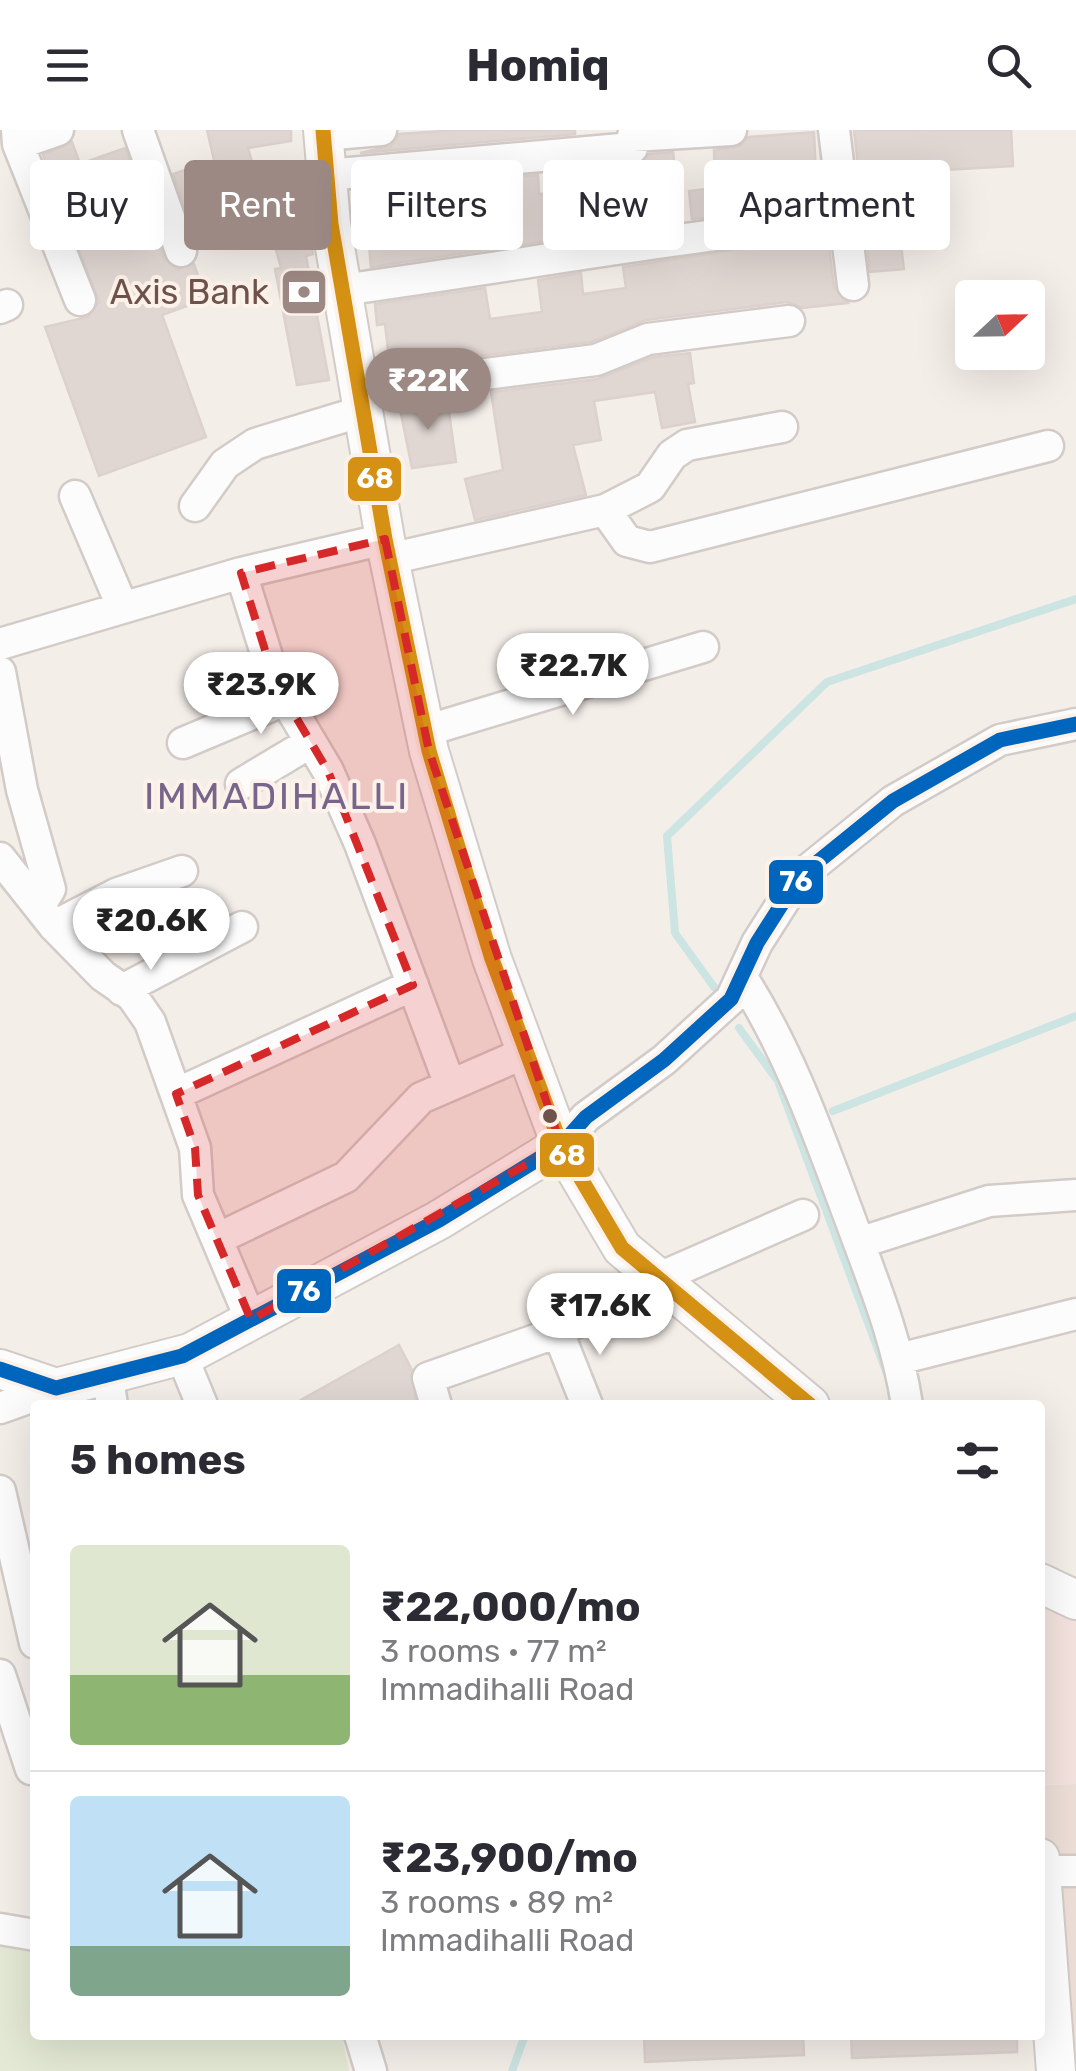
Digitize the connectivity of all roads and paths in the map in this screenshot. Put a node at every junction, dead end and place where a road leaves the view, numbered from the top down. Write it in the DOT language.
graph roads {
  1 [pos="58,130"];
  2 [pos="138,130"];
  3 [pos="381,130"];
  4 [pos="731,130"];
  5 [pos="834,130"];
  6 [pos="323,132"];
  7 [pos="18,137"];
  8 [pos="326,160"];
  9 [pos="331,175"];
  10 [pos="331,206"];
  11 [pos="704,235"];
  12 [pos="181,252"];
  13 [pos="853,285"];
  14 [pos="342,290"];
  15 [pos="80,300"];
  16 [pos="789,321"];
  17 [pos="361,401"];
  18 [pos="782,427"];
  19 [pos="1048,446"];
  20 [pos="75,496"];
  21 [pos="195,506"];
  22 [pos="605,510"];
  23 [pos="387,549"];
  24 [pos="241,573"];
  25 [pos="122,606"];
  26 [pos="0,644"];
  27 [pos="704,647"];
  28 [pos="0,672"];
  29 [pos="285,700"];
  30 [pos="1076,724"];
  31 [pos="425,732"];
  32 [pos="311,742"];
  33 [pos="182,743"];
  34 [pos="241,784"];
  35 [pos="0,858"];
  36 [pos="182,871"];
  37 [pos="47,917"];
  38 [pos="242,927"];
  39 [pos="742,979"];
  40 [pos="413,985"];
  41 [pos="122,990"];
  42 [pos="527,1052"];
  43 [pos="450,1085"];
  44 [pos="176,1094"];
  45 [pos="561,1146"];
  46 [pos="1076,1195"];
  47 [pos="803,1215"];
  48 [pos="217,1239"];
  49 [pos="859,1243"];
  50 [pos="659,1278"];
  51 [pos="1076,1314"];
  52 [pos="252,1320"];
  53 [pos="558,1332"];
  54 [pos="182,1356"];
  55 [pos="898,1359"];
  56 [pos="0,1369"];
  57 [pos="56,1388"];
  58 [pos="110,1391"];
  59 [pos="200,1400"];
  60 [pos="435,1400"];
  61 [pos="584,1400"];
  62 [pos="804,1400"];
  63 [pos="906,1400"];
  64 [pos="0,1408"];
  65 [pos="0,1491"];
  66 [pos="1045,1585"];
  67 [pos="1076,1600"];
  68 [pos="30,1621"];
  69 [pos="0,1675"];
  70 [pos="30,1765"];
  71 [pos="1053,1866"];
  72 [pos="1045,1906"];
  73 [pos="1045,1926"];
  74 [pos="0,1930"];
  75 [pos="30,1934"];
  76 [pos="1065,2025"];
  77 [pos="361,2040"];
  78 [pos="370,2071"];
  79 [pos="1056,2071"];
  1 -- 7 [label="street"];
  2 -- 12 [label="street"];
  3 -- 6 [label="street"];
  4 -- 9 [label="street"];
  5 -- 13 [label="street"];
  6 -- 8 [label="street"];
  7 -- 15 [label="street"];
  10 -- 14 [label="street"];
  11 -- 14 [label="street"];
  14 -- 17 [label="street"];
  16 -- 17 [label="street"];
  17 -- 21 [label="street"];
  17 -- 23 [label="street"];
  18 -- 22 [label="street"];
  19 -- 22 [label="street"];
  20 -- 25 [label="street"];
  22 -- 23 [label="street"];
  23 -- 24 [label="street"];
  23 -- 31 [label="street"];
  24 -- 25 [label="street"];
  24 -- 29 [label="street"];
  25 -- 26 [label="street"];
  27 -- 31 [label="street"];
  28 -- 37 [label="street"];
  29 -- 32 [label="street"];
  29 -- 33 [label="street"];
  30 -- 39 [label="street"];
  31 -- 42 [label="street"];
  32 -- 34 [label="street"];
  32 -- 40 [label="street"];
  35 -- 37 [label="street"];
  36 -- 37 [label="street"];
  37 -- 41 [label="street"];
  38 -- 41 [label="street"];
  39 -- 45 [label="street"];
  39 -- 49 [label="street"];
  40 -- 43 [label="street"];
  40 -- 44 [label="street"];
  41 -- 44 [label="street"];
  42 -- 43 [label="street"];
  42 -- 45 [label="street"];
  43 -- 48 [label="street"];
  44 -- 48 [label="street"];
  45 -- 50 [label="street"];
  45 -- 52 [label="street"];
  46 -- 49 [label="street"];
  47 -- 50 [label="street"];
  48 -- 52 [label="street"];
  49 -- 55 [label="street"];
  50 -- 53 [label="street"];
  50 -- 62 [label="street"];
  51 -- 55 [label="street"];
  52 -- 54 [label="street"];
  53 -- 60 [label="street"];
  53 -- 61 [label="street"];
  54 -- 58 [label="street"];
  54 -- 59 [label="street"];
  55 -- 63 [label="street"];
  56 -- 57 [label="street"];
  57 -- 58 [label="street"];
  57 -- 64 [label="street"];
  65 -- 68 [label="street"];
  66 -- 67 [label="street"];
  69 -- 70 [label="street"];
  71 -- 72 [label="street"];
  73 -- 76 [label="street"];
  74 -- 75 [label="street"];
  76 -- 79 [label="street"];
  77 -- 78 [label="street"];
}
